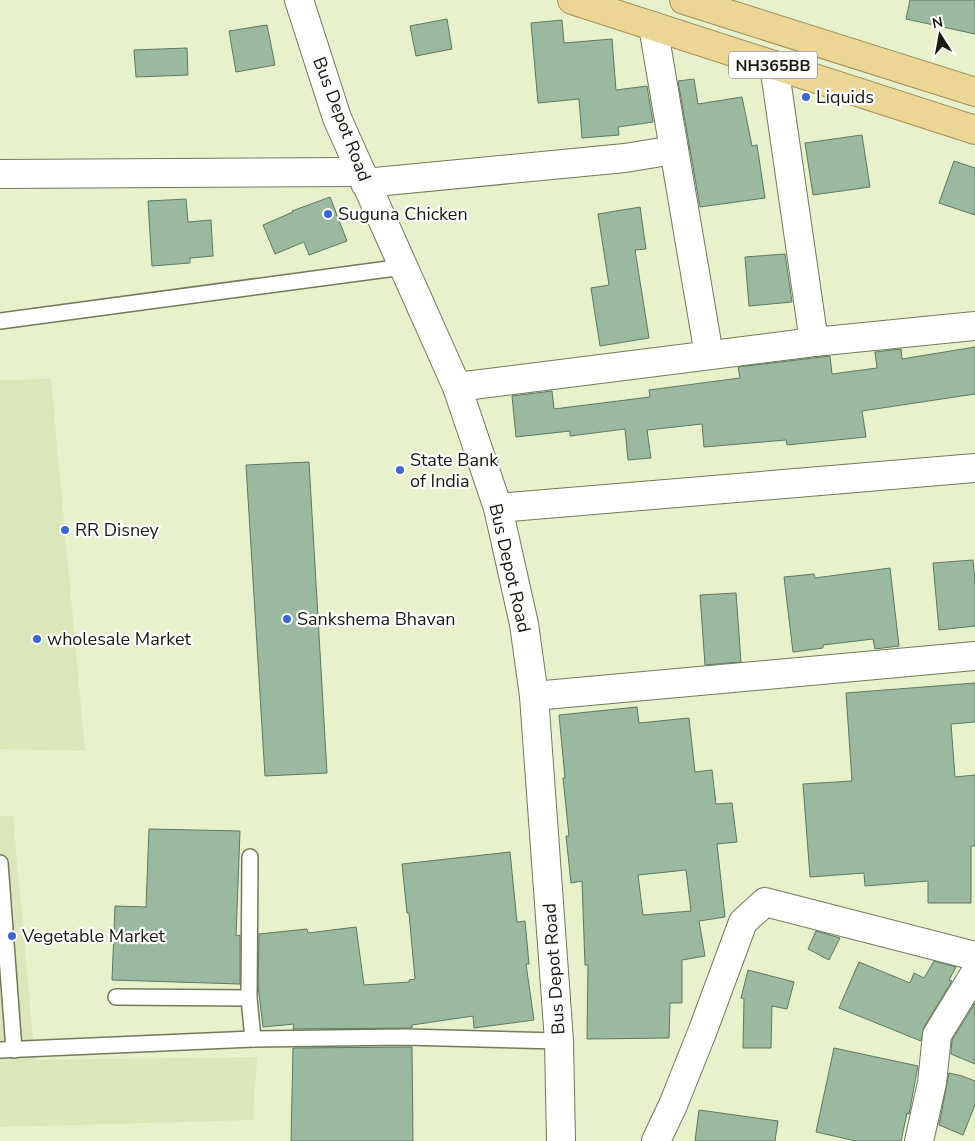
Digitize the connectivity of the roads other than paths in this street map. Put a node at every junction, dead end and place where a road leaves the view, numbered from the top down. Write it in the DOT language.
graph roads {
  1 [pos="299,0"];
  2 [pos="572,0"];
  3 [pos="684,0"];
  4 [pos="653,26"];
  5 [pos="774,65"];
  6 [pos="975,92"];
  7 [pos="975,130"];
  8 [pos="674,150"];
  9 [pos="0,174"];
  10 [pos="363,177"];
  11 [pos="403,267"];
  12 [pos="0,321"];
  13 [pos="975,326"];
  14 [pos="814,342"];
  15 [pos="709,355"];
  16 [pos="457,387"];
  17 [pos="975,468"];
  18 [pos="498,508"];
  19 [pos="975,656"];
  20 [pos="534,696"];
  21 [pos="250,858"];
  22 [pos="0,871"];
  23 [pos="3,952"];
  24 [pos="975,956"];
  25 [pos="975,973"];
  26 [pos="116,997"];
  27 [pos="249,998"];
  28 [pos="253,1039"];
  29 [pos="559,1041"];
  30 [pos="7,1050"];
  31 [pos="561,1141"];
  32 [pos="656,1141"];
  33 [pos="919,1141"];
  1 -- 10 [label="street, Bus Depot Road"];
  2 -- 4 [label="highway, NH365BB"];
  3 -- 6 [label="highway, NH365BB"];
  4 -- 5 [label="highway, NH365BB"];
  4 -- 8 [label="street"];
  5 -- 7 [label="highway, NH365BB"];
  5 -- 14 [label="street"];
  8 -- 10 [label="street"];
  8 -- 15 [label="street"];
  9 -- 10 [label="street"];
  10 -- 11 [label="street, Bus Depot Road"];
  11 -- 12 [label="lane"];
  11 -- 16 [label="street, Bus Depot Road"];
  13 -- 14 [label="street"];
  14 -- 15 [label="street"];
  15 -- 16 [label="street"];
  16 -- 18 [label="street, Bus Depot Road"];
  17 -- 18 [label="street"];
  18 -- 20 [label="street, Bus Depot Road"];
  19 -- 20 [label="street"];
  20 -- 29 [label="street, Bus Depot Road"];
  21 -- 27 [label="lane"];
  22 -- 23 [label="lane"];
  23 -- 30 [label="lane"];
  24 -- 32 [label="street"];
  25 -- 33 [label="street"];
  26 -- 27 [label="lane"];
  27 -- 28 [label="lane"];
  28 -- 29 [label="lane"];
  28 -- 30 [label="lane"];
  29 -- 31 [label="street, Bus Depot Road"];
}
